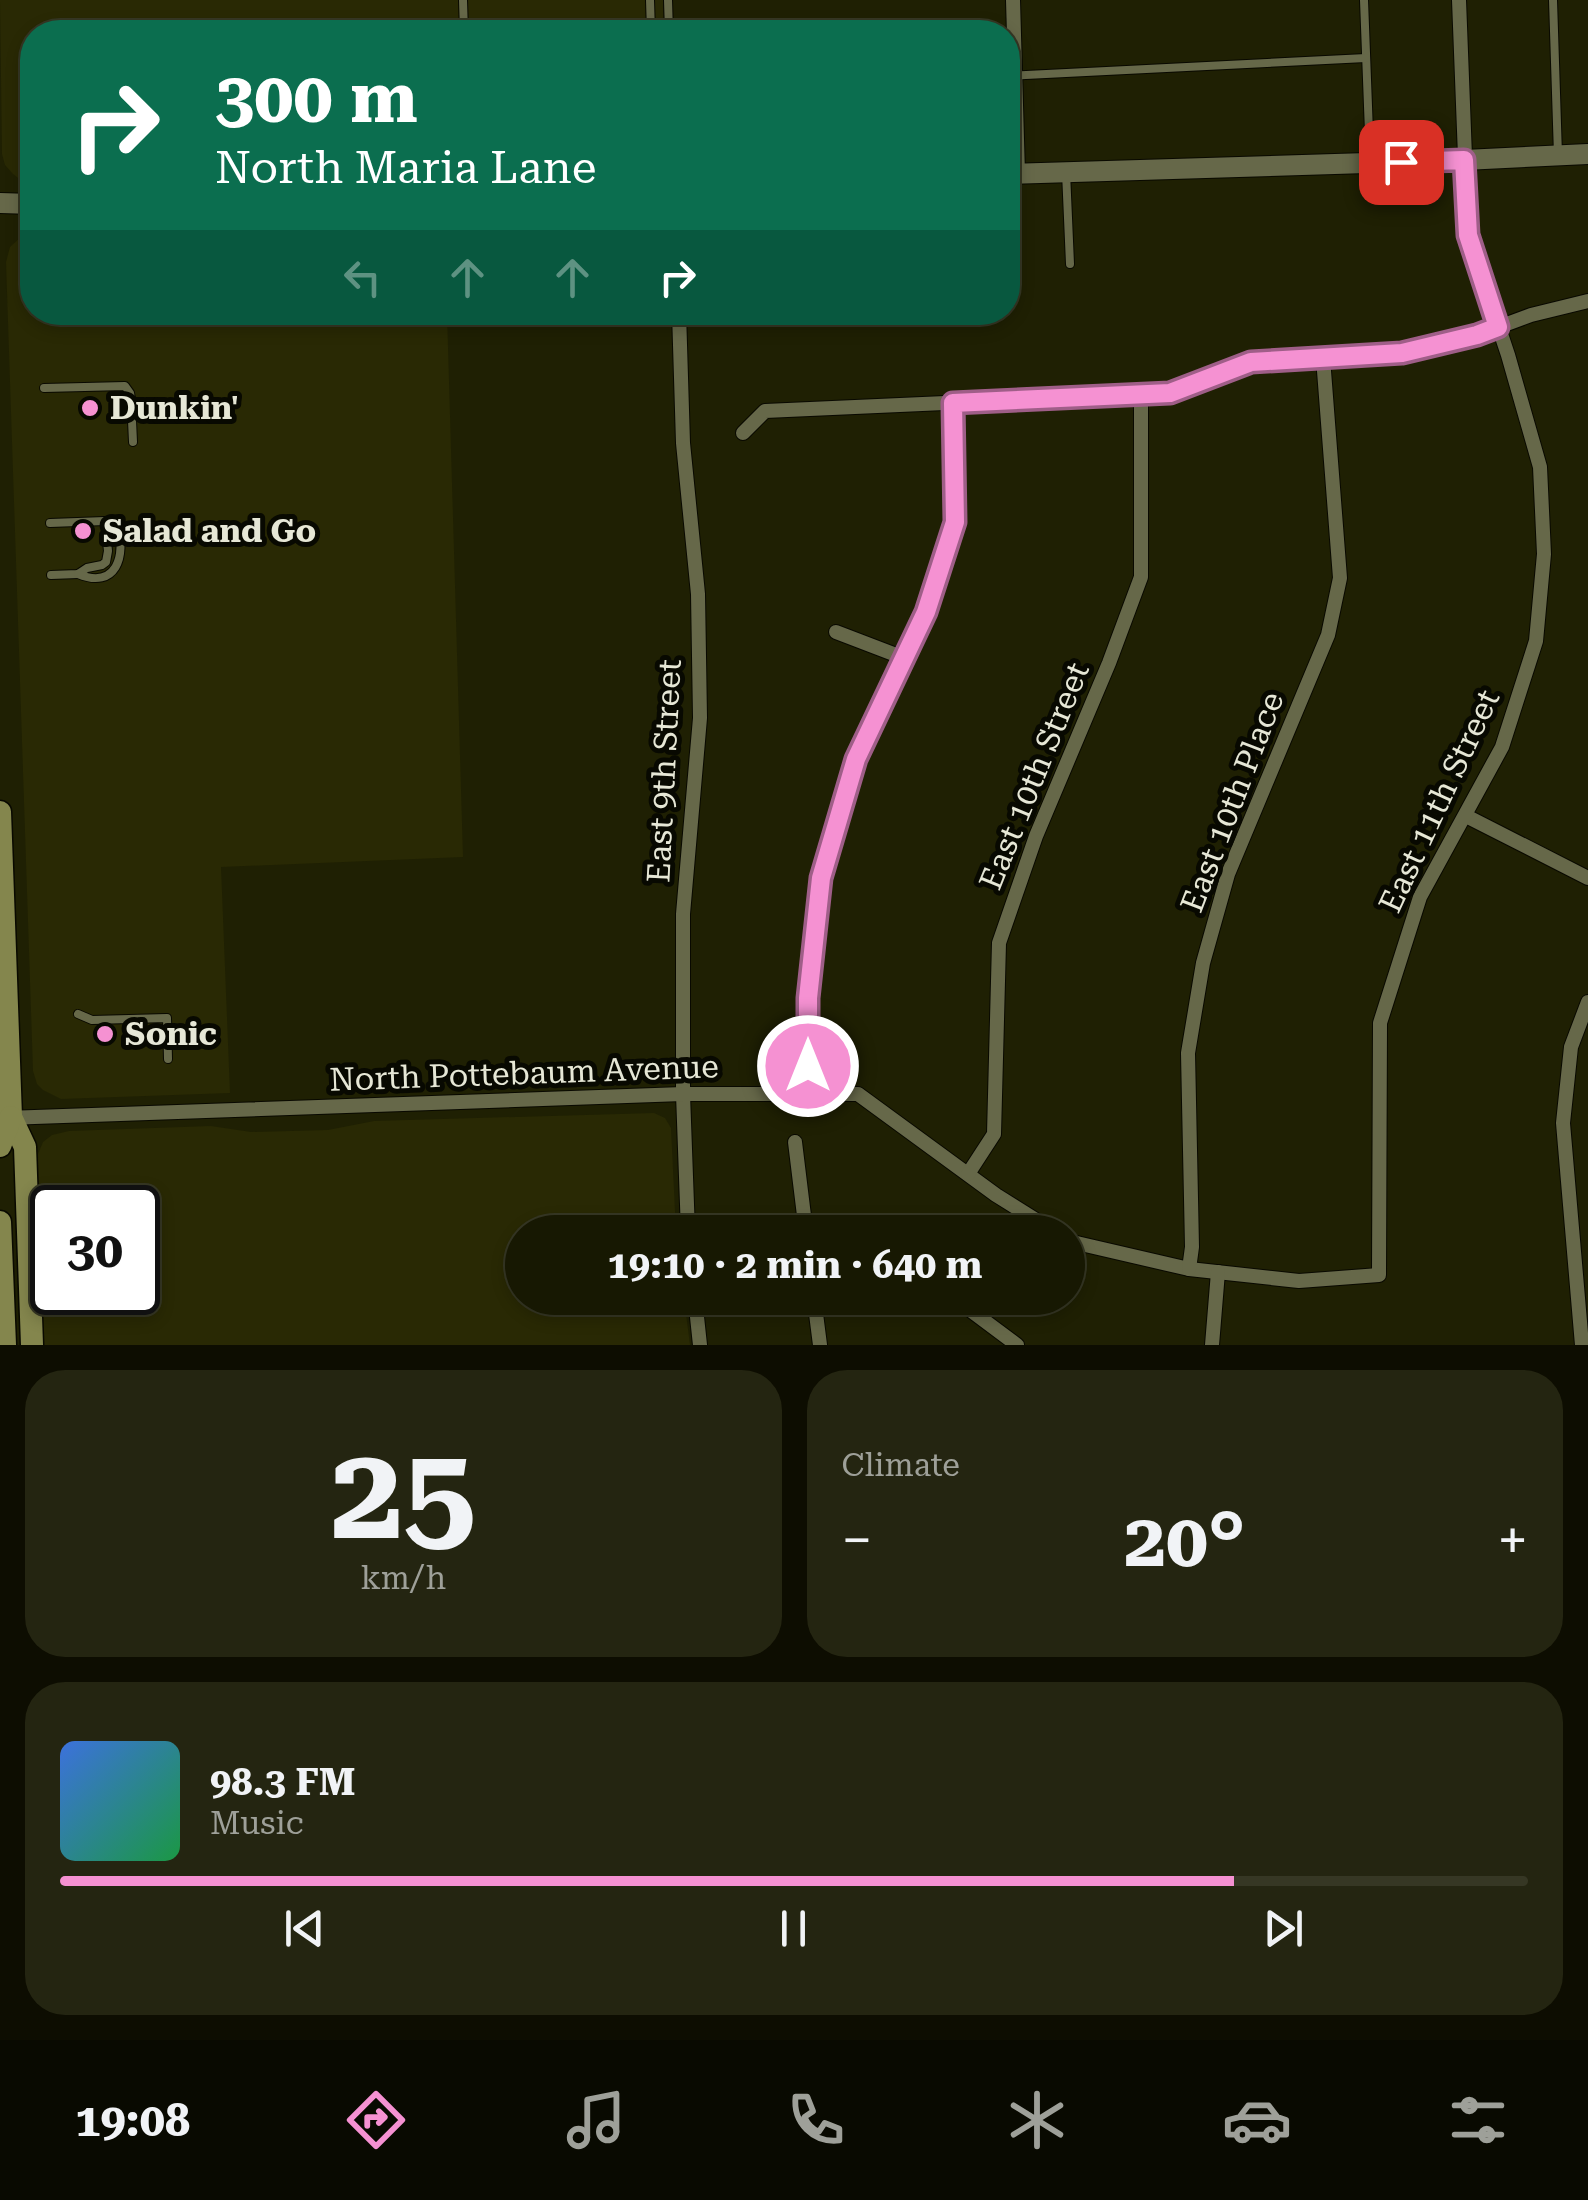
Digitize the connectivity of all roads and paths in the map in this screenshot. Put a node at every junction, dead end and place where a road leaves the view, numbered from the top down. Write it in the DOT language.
graph roads {
  1 [pos="1364,0"];
  2 [pos="1459,0"];
  3 [pos="1554,0"];
  4 [pos="1366,58"];
  5 [pos="1020,75"];
  6 [pos="1588,154"];
  7 [pos="1558,156"];
  8 [pos="1464,160"];
  9 [pos="1370,163"];
  10 [pos="1066,172"];
  11 [pos="1020,174"];
  12 [pos="1070,264"];
  13 [pos="1588,302"];
  14 [pos="678,325"];
  15 [pos="1498,327"];
  16 [pos="1323,358"];
  17 [pos="44,388"];
  18 [pos="1141,394"];
  19 [pos="953,403"];
  20 [pos="742,432"];
  21 [pos="133,442"];
  22 [pos="50,523"];
  23 [pos="51,576"];
  24 [pos="836,632"];
  25 [pos="904,658"];
  26 [pos="0,812"];
  27 [pos="1466,816"];
  28 [pos="1588,878"];
  29 [pos="1588,1002"];
  30 [pos="78,1014"];
  31 [pos="168,1059"];
  32 [pos="683,1094"];
  33 [pos="808,1094"];
  34 [pos="6,1118"];
  35 [pos="796,1142"];
  36 [pos="0,1146"];
  37 [pos="968,1174"];
  38 [pos="687,1215"];
  39 [pos="804,1215"];
  40 [pos="1030,1215"];
  41 [pos="0,1222"];
  42 [pos="1085,1244"];
  43 [pos="1189,1269"];
  44 [pos="1218,1272"];
  45 [pos="3,1278"];
  46 [pos="1583,1311"];
  47 [pos="697,1315"];
  48 [pos="816,1315"];
  49 [pos="977,1315"];
  50 [pos="5,1345"];
  51 [pos="18,1345"];
  52 [pos="32,1345"];
  53 [pos="700,1345"];
  54 [pos="820,1345"];
  55 [pos="1017,1345"];
  56 [pos="1212,1345"];
  57 [pos="1582,1345"];
  1 -- 4 [label="lane"];
  2 -- 8 [label="street, East 11th Street"];
  3 -- 7 [label="lane"];
  4 -- 5 [label="lane"];
  4 -- 9 [label="lane"];
  6 -- 7 [label="street"];
  7 -- 8 [label="street"];
  8 -- 9 [label="street"];
  8 -- 15 [label="street, East 11th Street"];
  9 -- 10 [label="street"];
  10 -- 11 [label="street"];
  10 -- 12 [label="lane"];
  13 -- 15 [label="street"];
  14 -- 32 [label="street, East 9th Street"];
  15 -- 16 [label="street"];
  15 -- 27 [label="street, East 11th Street"];
  16 -- 18 [label="street"];
  16 -- 43 [label="street, East 10th Place"];
  17 -- 21 [label="lane"];
  18 -- 19 [label="street"];
  18 -- 37 [label="street, East 10th Street"];
  19 -- 20 [label="street"];
  19 -- 25 [label="street"];
  22 -- 23 [label="lane"];
  24 -- 25 [label="street"];
  25 -- 33 [label="street"];
  26 -- 34 [label="main road"];
  27 -- 28 [label="street"];
  27 -- 44 [label="street, East 11th Street"];
  29 -- 46 [label="street"];
  30 -- 31 [label="lane"];
  32 -- 33 [label="street, North Pottebaum Avenue"];
  32 -- 34 [label="street, North Pottebaum Avenue"];
  32 -- 38 [label="street, East 9th Street"];
  33 -- 37 [label="street, North Pottebaum Avenue"];
  34 -- 36 [label="main road"];
  34 -- 52 [label="main road"];
  35 -- 39 [label="street"];
  37 -- 40 [label="street, North Pottebaum Avenue"];
  41 -- 45 [label="main road"];
  42 -- 43 [label="street"];
  43 -- 44 [label="street"];
  44 -- 56 [label="street"];
  45 -- 50 [label="main road"];
  45 -- 51 [label="main road"];
  46 -- 57 [label="street"];
  47 -- 53 [label="street"];
  48 -- 54 [label="street"];
  49 -- 55 [label="street"];
}
